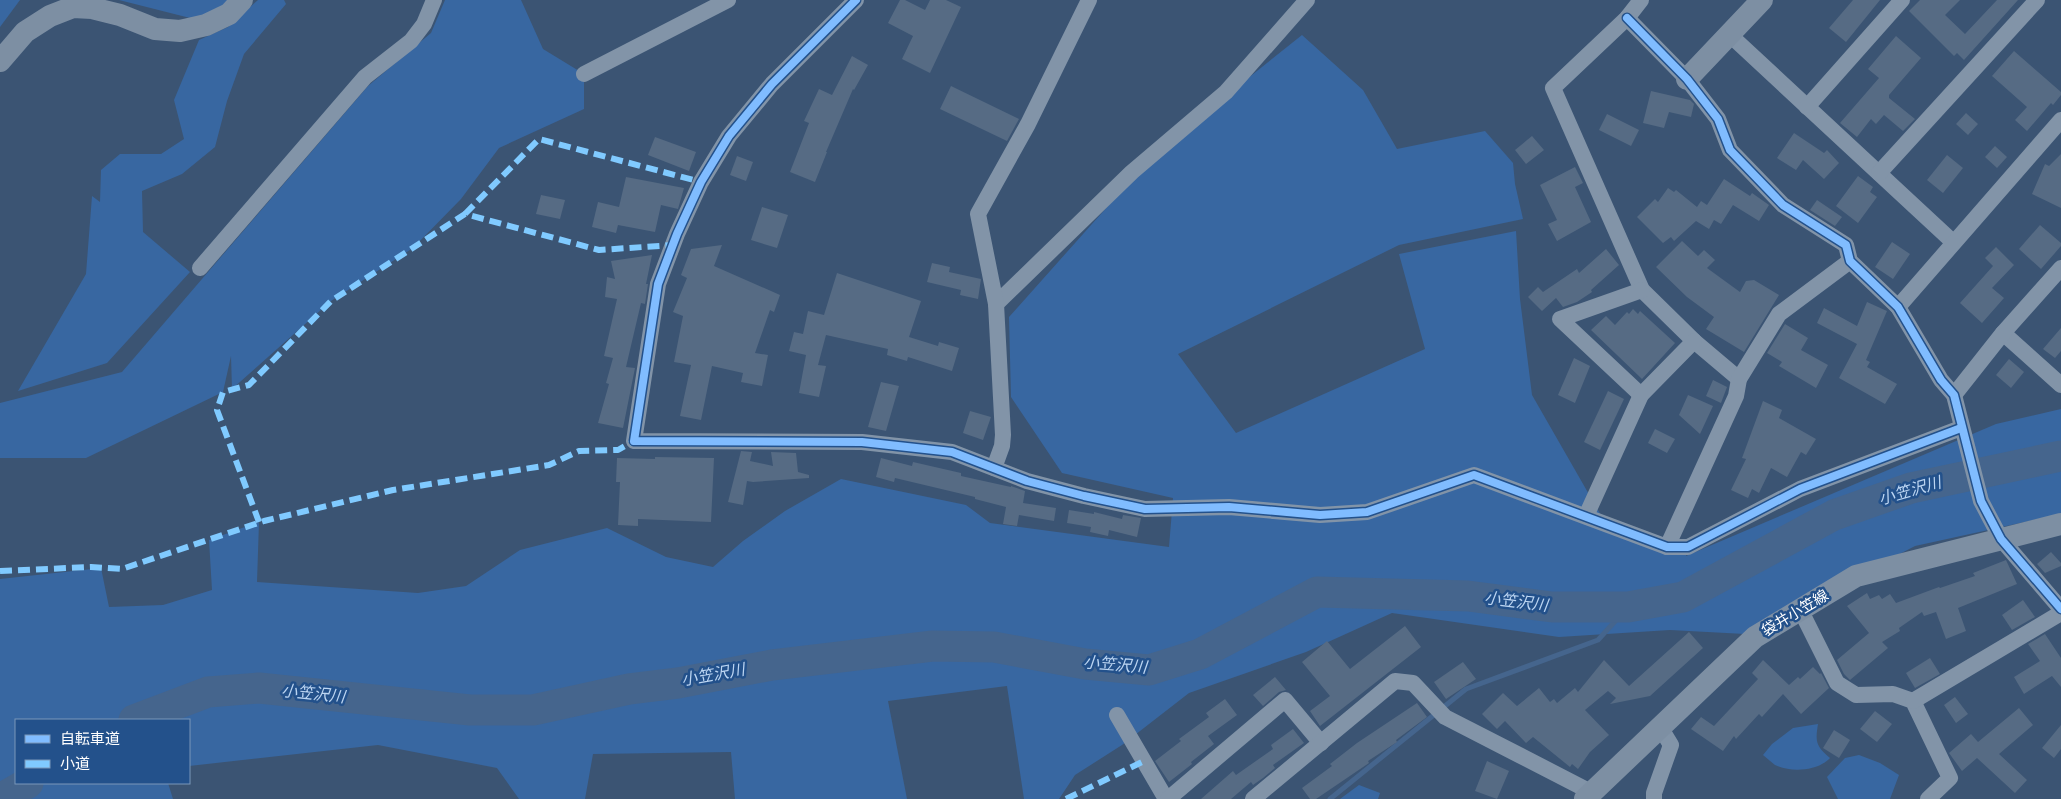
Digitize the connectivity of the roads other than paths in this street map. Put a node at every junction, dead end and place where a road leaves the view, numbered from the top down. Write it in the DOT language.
graph roads {
  1 [pos="242,0"];
  2 [pos="434,0"];
  3 [pos="728,0"];
  4 [pos="856,0"];
  5 [pos="1089,0"];
  6 [pos="1306,0"];
  7 [pos="1640,0"];
  8 [pos="1762,0"];
  9 [pos="1902,0"];
  10 [pos="2037,0"];
  11 [pos="1627,18"];
  12 [pos="1730,35"];
  13 [pos="0,61"];
  14 [pos="584,74"];
  15 [pos="1687,79"];
  16 [pos="1807,107"];
  17 [pos="2061,120"];
  18 [pos="1879,174"];
  19 [pos="1954,242"];
  20 [pos="1850,261"];
  21 [pos="200,268"];
  22 [pos="2061,268"];
  23 [pos="1642,290"];
  24 [pos="996,304"];
  25 [pos="1898,307"];
  26 [pos="2003,333"];
  27 [pos="1694,341"];
  28 [pos="1740,379"];
  29 [pos="2061,385"];
  30 [pos="1641,395"];
  31 [pos="1954,395"];
  32 [pos="1962,431"];
  33 [pos="994,468"];
  34 [pos="1586,516"];
  35 [pos="2061,524"];
  36 [pos="2001,539"];
  37 [pos="1667,547"];
  38 [pos="1800,609"];
  39 [pos="2061,609"];
  40 [pos="2061,613"];
  41 [pos="1913,700"];
  42 [pos="1117,715"];
  43 [pos="1660,727"];
  44 [pos="1321,743"];
  45 [pos="1588,796"];
  46 [pos="1167,799"];
  47 [pos="1253,799"];
  48 [pos="1654,799"];
  49 [pos="1928,799"];
  1 -- 13 [label="main road"];
  2 -- 21 [label="street"];
  3 -- 14 [label="street"];
  4 -- 33 [label="street"];
  5 -- 24 [label="street"];
  6 -- 24 [label="street"];
  7 -- 11 [label="street"];
  8 -- 12 [label="main road"];
  9 -- 16 [label="street"];
  10 -- 18 [label="street"];
  11 -- 15 [label="street"];
  11 -- 23 [label="street"];
  12 -- 15 [label="main road"];
  12 -- 16 [label="street"];
  15 -- 20 [label="street"];
  16 -- 18 [label="street"];
  17 -- 19 [label="street"];
  18 -- 19 [label="street"];
  19 -- 25 [label="street"];
  20 -- 25 [label="street"];
  20 -- 28 [label="street"];
  22 -- 26 [label="street"];
  23 -- 27 [label="street"];
  23 -- 30 [label="street"];
  24 -- 33 [label="street"];
  25 -- 31 [label="street"];
  26 -- 29 [label="street"];
  26 -- 31 [label="street"];
  27 -- 28 [label="street"];
  27 -- 30 [label="street"];
  28 -- 37 [label="street"];
  30 -- 34 [label="street"];
  31 -- 32 [label="street"];
  32 -- 36 [label="street"];
  32 -- 37 [label="street"];
  33 -- 34 [label="street"];
  34 -- 37 [label="street"];
  35 -- 36 [label="main road, 袋井小笠線"];
  36 -- 38 [label="main road, 袋井小笠線"];
  36 -- 39 [label="street"];
  38 -- 41 [label="street"];
  38 -- 43 [label="main road, 袋井小笠線"];
  40 -- 41 [label="street"];
  41 -- 49 [label="street"];
  42 -- 46 [label="street"];
  43 -- 45 [label="main road, 袋井小笠線"];
  43 -- 48 [label="street"];
  44 -- 45 [label="street"];
  44 -- 46 [label="street"];
  44 -- 47 [label="street"];
}
